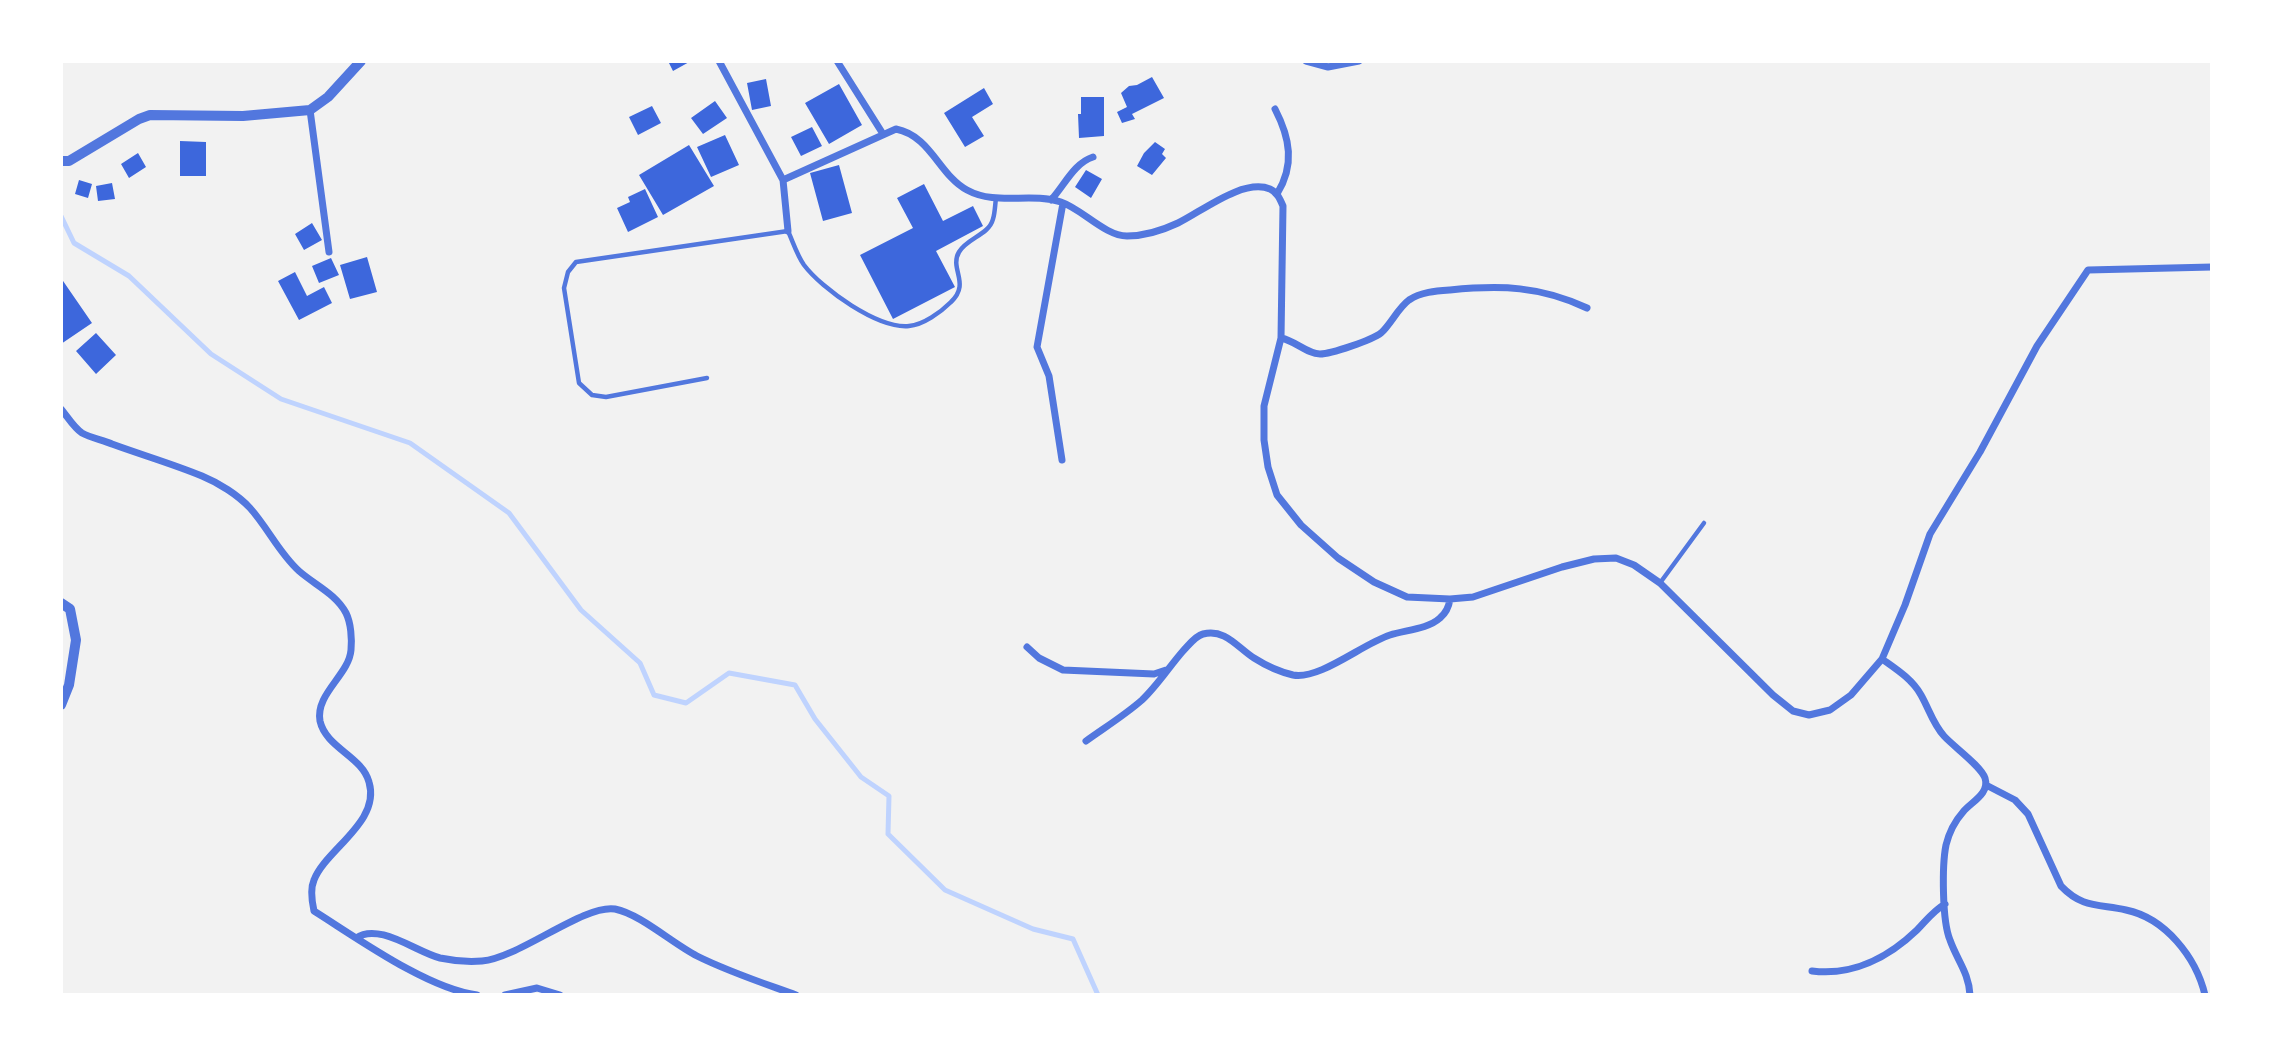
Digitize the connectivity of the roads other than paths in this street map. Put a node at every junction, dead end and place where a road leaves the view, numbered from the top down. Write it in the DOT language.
graph roads {
  1 [pos="361,61"];
  2 [pos="719,61"];
  3 [pos="838,61"];
  4 [pos="1306,61"];
  5 [pos="1359,61"];
  6 [pos="1275,109"];
  7 [pos="310,110"];
  8 [pos="883,134"];
  9 [pos="1093,158"];
  10 [pos="61,161"];
  11 [pos="783,180"];
  12 [pos="1277,194"];
  13 [pos="996,198"];
  14 [pos="1051,200"];
  15 [pos="1063,203"];
  16 [pos="788,231"];
  17 [pos="329,253"];
  18 [pos="2212,267"];
  19 [pos="1587,308"];
  20 [pos="1281,338"];
  21 [pos="707,378"];
  22 [pos="61,409"];
  23 [pos="1062,460"];
  24 [pos="1704,523"];
  25 [pos="1660,583"];
  26 [pos="1450,599"];
  27 [pos="61,603"];
  28 [pos="1027,647"];
  29 [pos="1882,659"];
  30 [pos="1167,669"];
  31 [pos="61,705"];
  32 [pos="1086,741"];
  33 [pos="1986,785"];
  34 [pos="1945,904"];
  35 [pos="356,938"];
  36 [pos="1812,971"];
  37 [pos="477,995"];
  38 [pos="505,995"];
  39 [pos="560,995"];
  40 [pos="796,995"];
  41 [pos="1970,995"];
  42 [pos="2205,995"];
  1 -- 7 [label="street"];
  2 -- 11 [label="street"];
  3 -- 8 [label="street"];
  4 -- 5 [label="street"];
  6 -- 12 [label="street"];
  7 -- 10 [label="street"];
  7 -- 17 [label="street"];
  8 -- 11 [label="street"];
  8 -- 13 [label="street"];
  9 -- 14 [label="street"];
  11 -- 16 [label="street"];
  12 -- 15 [label="street"];
  12 -- 20 [label="street"];
  13 -- 14 [label="street"];
  13 -- 16 [label="lane"];
  14 -- 15 [label="street"];
  15 -- 23 [label="street"];
  16 -- 21 [label="lane"];
  18 -- 29 [label="street"];
  19 -- 20 [label="street"];
  20 -- 26 [label="street"];
  22 -- 35 [label="street"];
  24 -- 25 [label="lane"];
  25 -- 26 [label="street"];
  25 -- 29 [label="street"];
  26 -- 30 [label="street"];
  27 -- 31 [label="street"];
  28 -- 30 [label="street"];
  29 -- 33 [label="street"];
  30 -- 32 [label="street"];
  33 -- 34 [label="street"];
  33 -- 42 [label="street"];
  34 -- 36 [label="street"];
  34 -- 41 [label="street"];
  35 -- 37 [label="street"];
  35 -- 40 [label="street"];
  38 -- 39 [label="street"];
}
